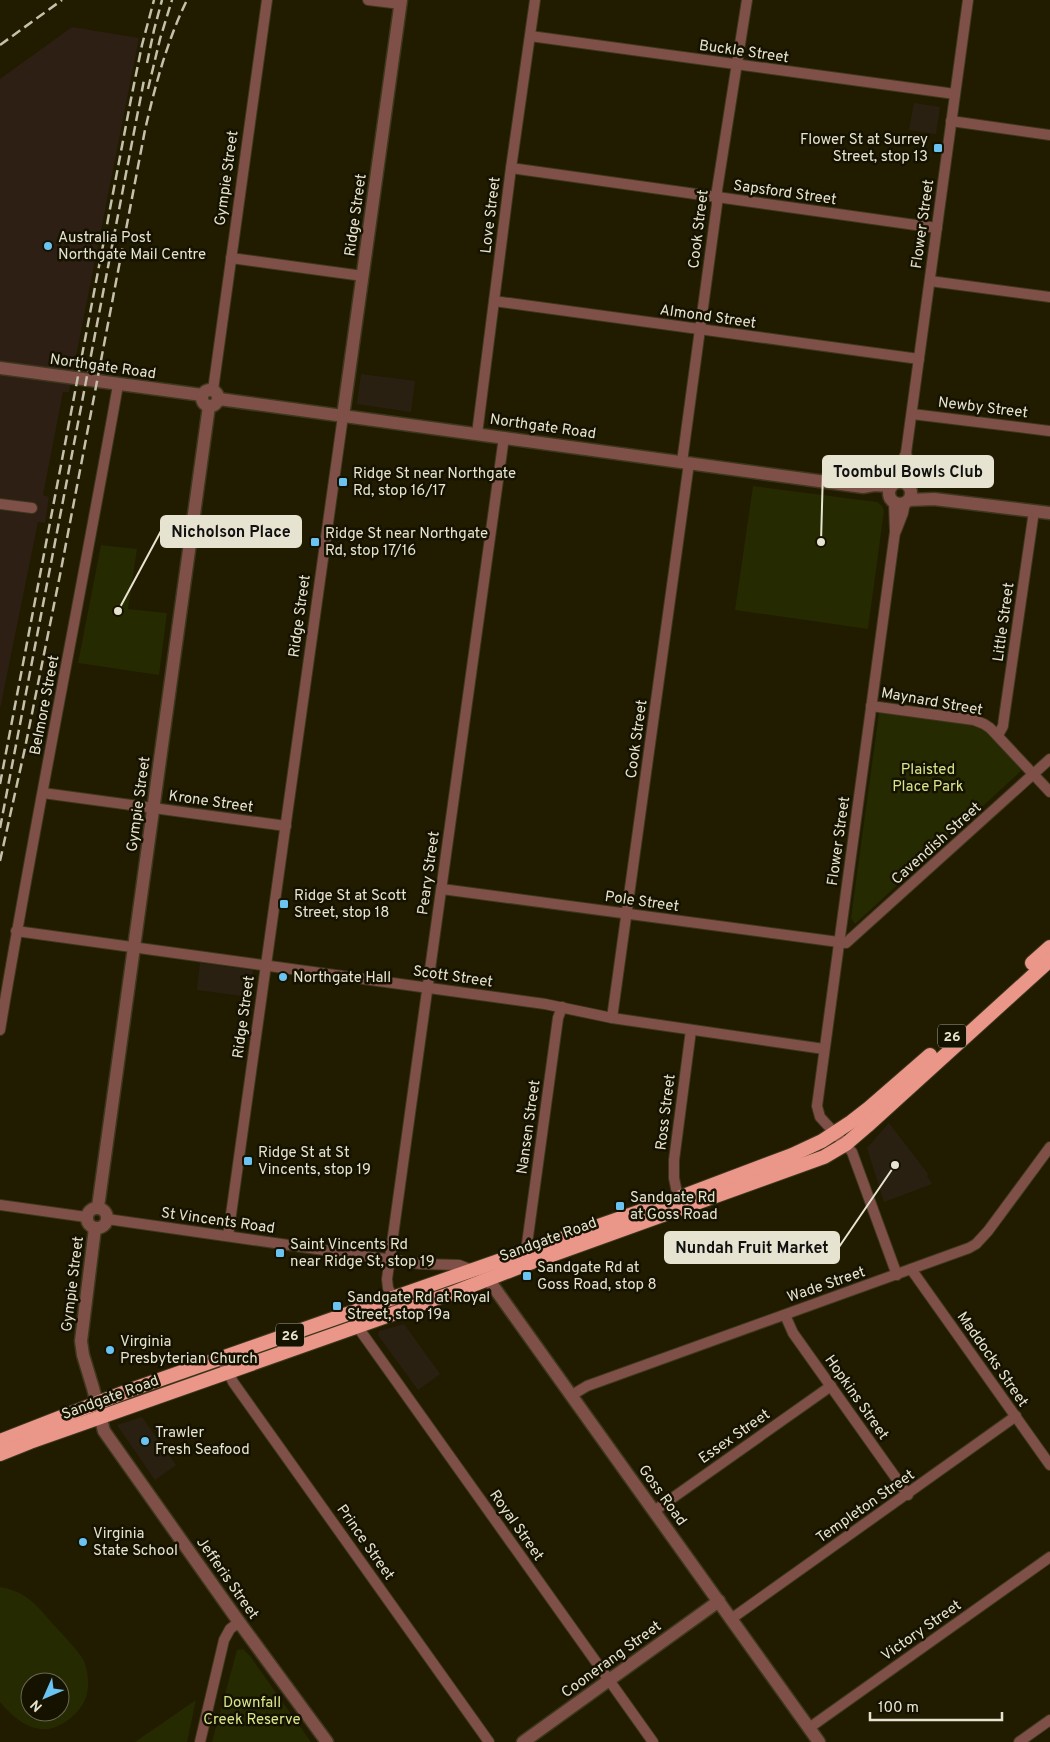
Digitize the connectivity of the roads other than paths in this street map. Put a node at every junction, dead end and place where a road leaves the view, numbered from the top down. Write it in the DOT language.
graph roads {
  1 [pos="267,0"];
  2 [pos="368,0"];
  3 [pos="535,0"];
  4 [pos="747,0"];
  5 [pos="968,0"];
  6 [pos="401,2"];
  7 [pos="530,36"];
  8 [pos="737,65"];
  9 [pos="955,94"];
  10 [pos="951,121"];
  11 [pos="1050,135"];
  12 [pos="511,168"];
  13 [pos="717,198"];
  14 [pos="937,228"];
  15 [pos="231,258"];
  16 [pos="363,276"];
  17 [pos="930,281"];
  18 [pos="1050,297"];
  19 [pos="494,301"];
  20 [pos="700,330"];
  21 [pos="919,359"];
  22 [pos="0,368"];
  23 [pos="118,385"];
  24 [pos="211,397"];
  25 [pos="912,414"];
  26 [pos="343,416"];
  27 [pos="1050,431"];
  28 [pos="477,434"];
  29 [pos="504,437"];
  30 [pos="685,462"];
  31 [pos="901,493"];
  32 [pos="0,504"];
  33 [pos="32,508"];
  34 [pos="1034,511"];
  35 [pos="1050,513"];
  36 [pos="871,706"];
  37 [pos="998,735"];
  38 [pos="1050,759"];
  39 [pos="1034,774"];
  40 [pos="1050,792"];
  41 [pos="43,793"];
  42 [pos="154,808"];
  43 [pos="286,826"];
  44 [pos="442,889"];
  45 [pos="627,914"];
  46 [pos="16,931"];
  47 [pos="839,942"];
  48 [pos="135,947"];
  49 [pos="1050,947"];
  50 [pos="1050,960"];
  51 [pos="267,965"];
  52 [pos="427,987"];
  53 [pos="562,1007"];
  54 [pos="612,1018"];
  55 [pos="0,1030"];
  56 [pos="690,1030"];
  57 [pos="824,1049"];
  58 [pos="835,1133"];
  59 [pos="846,1144"];
  60 [pos="1050,1146"];
  61 [pos="678,1198"];
  62 [pos="0,1205"];
  63 [pos="98,1207"];
  64 [pos="86,1217"];
  65 [pos="107,1219"];
  66 [pos="95,1228"];
  67 [pos="228,1236"];
  68 [pos="526,1251"];
  69 [pos="389,1259"];
  70 [pos="912,1269"];
  71 [pos="480,1272"];
  72 [pos="897,1275"];
  73 [pos="392,1299"];
  74 [pos="399,1312"];
  75 [pos="784,1315"];
  76 [pos="357,1326"];
  77 [pos="222,1358"];
  78 [pos="228,1372"];
  79 [pos="831,1386"];
  80 [pos="572,1395"];
  81 [pos="97,1402"];
  82 [pos="1016,1416"];
  83 [pos="100,1418"];
  84 [pos="0,1441"];
  85 [pos="0,1454"];
  86 [pos="1050,1465"];
  87 [pos="908,1494"];
  88 [pos="654,1510"];
  89 [pos="1050,1556"];
  90 [pos="719,1602"];
  91 [pos="731,1619"];
  92 [pos="239,1622"];
  93 [pos="609,1680"];
  94 [pos="1050,1720"];
  95 [pos="809,1728"];
  96 [pos="200,1742"];
  97 [pos="327,1742"];
  98 [pos="489,1742"];
  99 [pos="522,1742"];
  100 [pos="653,1742"];
  101 [pos="818,1742"];
  102 [pos="1019,1742"];
  1 -- 15 [label="street, Gympie Street"];
  2 -- 6 [label="street"];
  3 -- 7 [label="street, Love Street"];
  4 -- 8 [label="street, Cook Street"];
  5 -- 9 [label="street, Flower Street"];
  6 -- 16 [label="street, Ridge Street"];
  7 -- 8 [label="street, Buckle Street"];
  7 -- 12 [label="street, Love Street"];
  8 -- 9 [label="street, Buckle Street"];
  8 -- 13 [label="street, Cook Street"];
  9 -- 10 [label="street, Flower Street"];
  10 -- 11 [label="street"];
  10 -- 14 [label="street, Flower Street"];
  12 -- 13 [label="street, Sapsford Street"];
  12 -- 19 [label="street, Love Street"];
  13 -- 14 [label="street, Sapsford Street"];
  13 -- 20 [label="street, Cook Street"];
  14 -- 17 [label="street, Flower Street"];
  15 -- 16 [label="street"];
  15 -- 24 [label="street, Gympie Street"];
  16 -- 26 [label="street, Ridge Street"];
  17 -- 18 [label="street"];
  17 -- 21 [label="street, Flower Street"];
  19 -- 20 [label="street, Almond Street"];
  19 -- 28 [label="street, Love Street"];
  20 -- 21 [label="street, Almond Street"];
  20 -- 30 [label="street, Cook Street"];
  21 -- 25 [label="street, Flower Street"];
  22 -- 23 [label="street, Northgate Road"];
  23 -- 24 [label="street, Northgate Road"];
  23 -- 41 [label="street, Belmore Street"];
  24 -- 26 [label="street, Northgate Road"];
  24 -- 42 [label="street, Gympie Street"];
  25 -- 27 [label="street, Newby Street"];
  25 -- 31 [label="street, Flower Street"];
  26 -- 28 [label="street, Northgate Road"];
  26 -- 43 [label="street, Ridge Street"];
  28 -- 29 [label="street, Northgate Road"];
  29 -- 30 [label="street, Northgate Road"];
  29 -- 44 [label="street, Peary Street"];
  30 -- 31 [label="street, Northgate Road"];
  30 -- 45 [label="street, Cook Street"];
  31 -- 34 [label="street, Northgate Road"];
  31 -- 36 [label="street, Flower Street"];
  32 -- 33 [label="street"];
  34 -- 35 [label="street, Northgate Road"];
  34 -- 37 [label="street, Little Street"];
  36 -- 37 [label="street, Maynard Street"];
  36 -- 47 [label="street, Flower Street"];
  37 -- 39 [label="street, Maynard Street"];
  38 -- 39 [label="street, Cavendish Street"];
  39 -- 40 [label="street, Maynard Street"];
  39 -- 47 [label="street, Cavendish Street"];
  41 -- 42 [label="street, Krone Street"];
  41 -- 46 [label="street, Belmore Street"];
  42 -- 43 [label="street, Krone Street"];
  42 -- 48 [label="street, Gympie Street"];
  43 -- 51 [label="street, Ridge Street"];
  44 -- 45 [label="street, Pole Street"];
  44 -- 52 [label="street, Peary Street"];
  45 -- 47 [label="street, Pole Street"];
  45 -- 54 [label="street, Cook Street"];
  46 -- 48 [label="street, Scott Street"];
  46 -- 55 [label="street, Belmore Street"];
  47 -- 57 [label="street, Flower Street"];
  48 -- 51 [label="street, Scott Street"];
  48 -- 63 [label="street, Gympie Street"];
  49 -- 58 [label="highway, Sandgate Road / 26"];
  50 -- 59 [label="highway, Sandgate Road / 26"];
  51 -- 52 [label="street, Scott Street"];
  51 -- 67 [label="street, Ridge Street"];
  52 -- 53 [label="street, Scott Street"];
  52 -- 69 [label="street, Peary Street"];
  53 -- 54 [label="street, Scott Street"];
  53 -- 68 [label="street, Nansen Street"];
  54 -- 56 [label="street, Scott Street"];
  56 -- 57 [label="street, Scott Street"];
  56 -- 61 [label="street, Ross Street"];
  57 -- 58 [label="street, Flower Street"];
  58 -- 59 [label="street, Flower Street"];
  58 -- 61 [label="highway, Sandgate Road / 26"];
  59 -- 71 [label="highway, Sandgate Road / 26"];
  59 -- 72 [label="street"];
  60 -- 70 [label="street, Wade Street"];
  61 -- 68 [label="highway, Sandgate Road / 26"];
  62 -- 64 [label="street"];
  63 -- 64 [label="street"];
  63 -- 65 [label="street"];
  64 -- 66 [label="street"];
  65 -- 66 [label="street"];
  65 -- 67 [label="street, St Vincents Road"];
  66 -- 81 [label="street, Gympie Street"];
  67 -- 69 [label="street, St Vincents Road"];
  68 -- 71 [label="highway, Sandgate Road / 26"];
  69 -- 71 [label="street, St Vincents Road"];
  69 -- 73 [label="street, Peary Street"];
  70 -- 72 [label="street, Wade Street"];
  70 -- 82 [label="street, Maddocks Street"];
  71 -- 73 [label="highway, Sandgate Road / 26"];
  71 -- 74 [label="highway, Sandgate Road / 26"];
  71 -- 80 [label="street, Goss Road"];
  72 -- 75 [label="street, Wade Street"];
  73 -- 74 [label="street, Peary Street"];
  73 -- 77 [label="highway, Sandgate Road / 26"];
  74 -- 76 [label="highway, Sandgate Road / 26"];
  75 -- 79 [label="street, Hopkins Street"];
  75 -- 80 [label="street, Wade Street"];
  76 -- 78 [label="highway, Sandgate Road / 26"];
  76 -- 93 [label="street, Royal Street"];
  77 -- 78 [label="street, Prince Street"];
  77 -- 81 [label="highway, Sandgate Road / 26"];
  78 -- 83 [label="highway, Sandgate Road / 26"];
  78 -- 98 [label="street, Prince Street"];
  79 -- 87 [label="street, Hopkins Street"];
  79 -- 88 [label="street, Essex Street"];
  80 -- 88 [label="street, Goss Road"];
  81 -- 83 [label="street, Jefferis Street"];
  81 -- 84 [label="highway, Sandgate Road / 26"];
  82 -- 86 [label="street, Maddocks Street"];
  82 -- 87 [label="street, Templeton Street"];
  83 -- 85 [label="highway, Sandgate Road / 26"];
  83 -- 92 [label="street, Jefferis Street"];
  87 -- 91 [label="street, Templeton Street"];
  88 -- 90 [label="street, Goss Road"];
  89 -- 95 [label="street, Victory Street"];
  90 -- 91 [label="street, Goss Road"];
  90 -- 93 [label="street, Coonerang Street"];
  91 -- 95 [label="street, Goss Road"];
  92 -- 96 [label="street"];
  92 -- 97 [label="street, Jefferis Street"];
  93 -- 99 [label="street, Coonerang Street"];
  93 -- 100 [label="street, Royal Street"];
  94 -- 102 [label="street"];
  95 -- 101 [label="street, Goss Road"];
}
